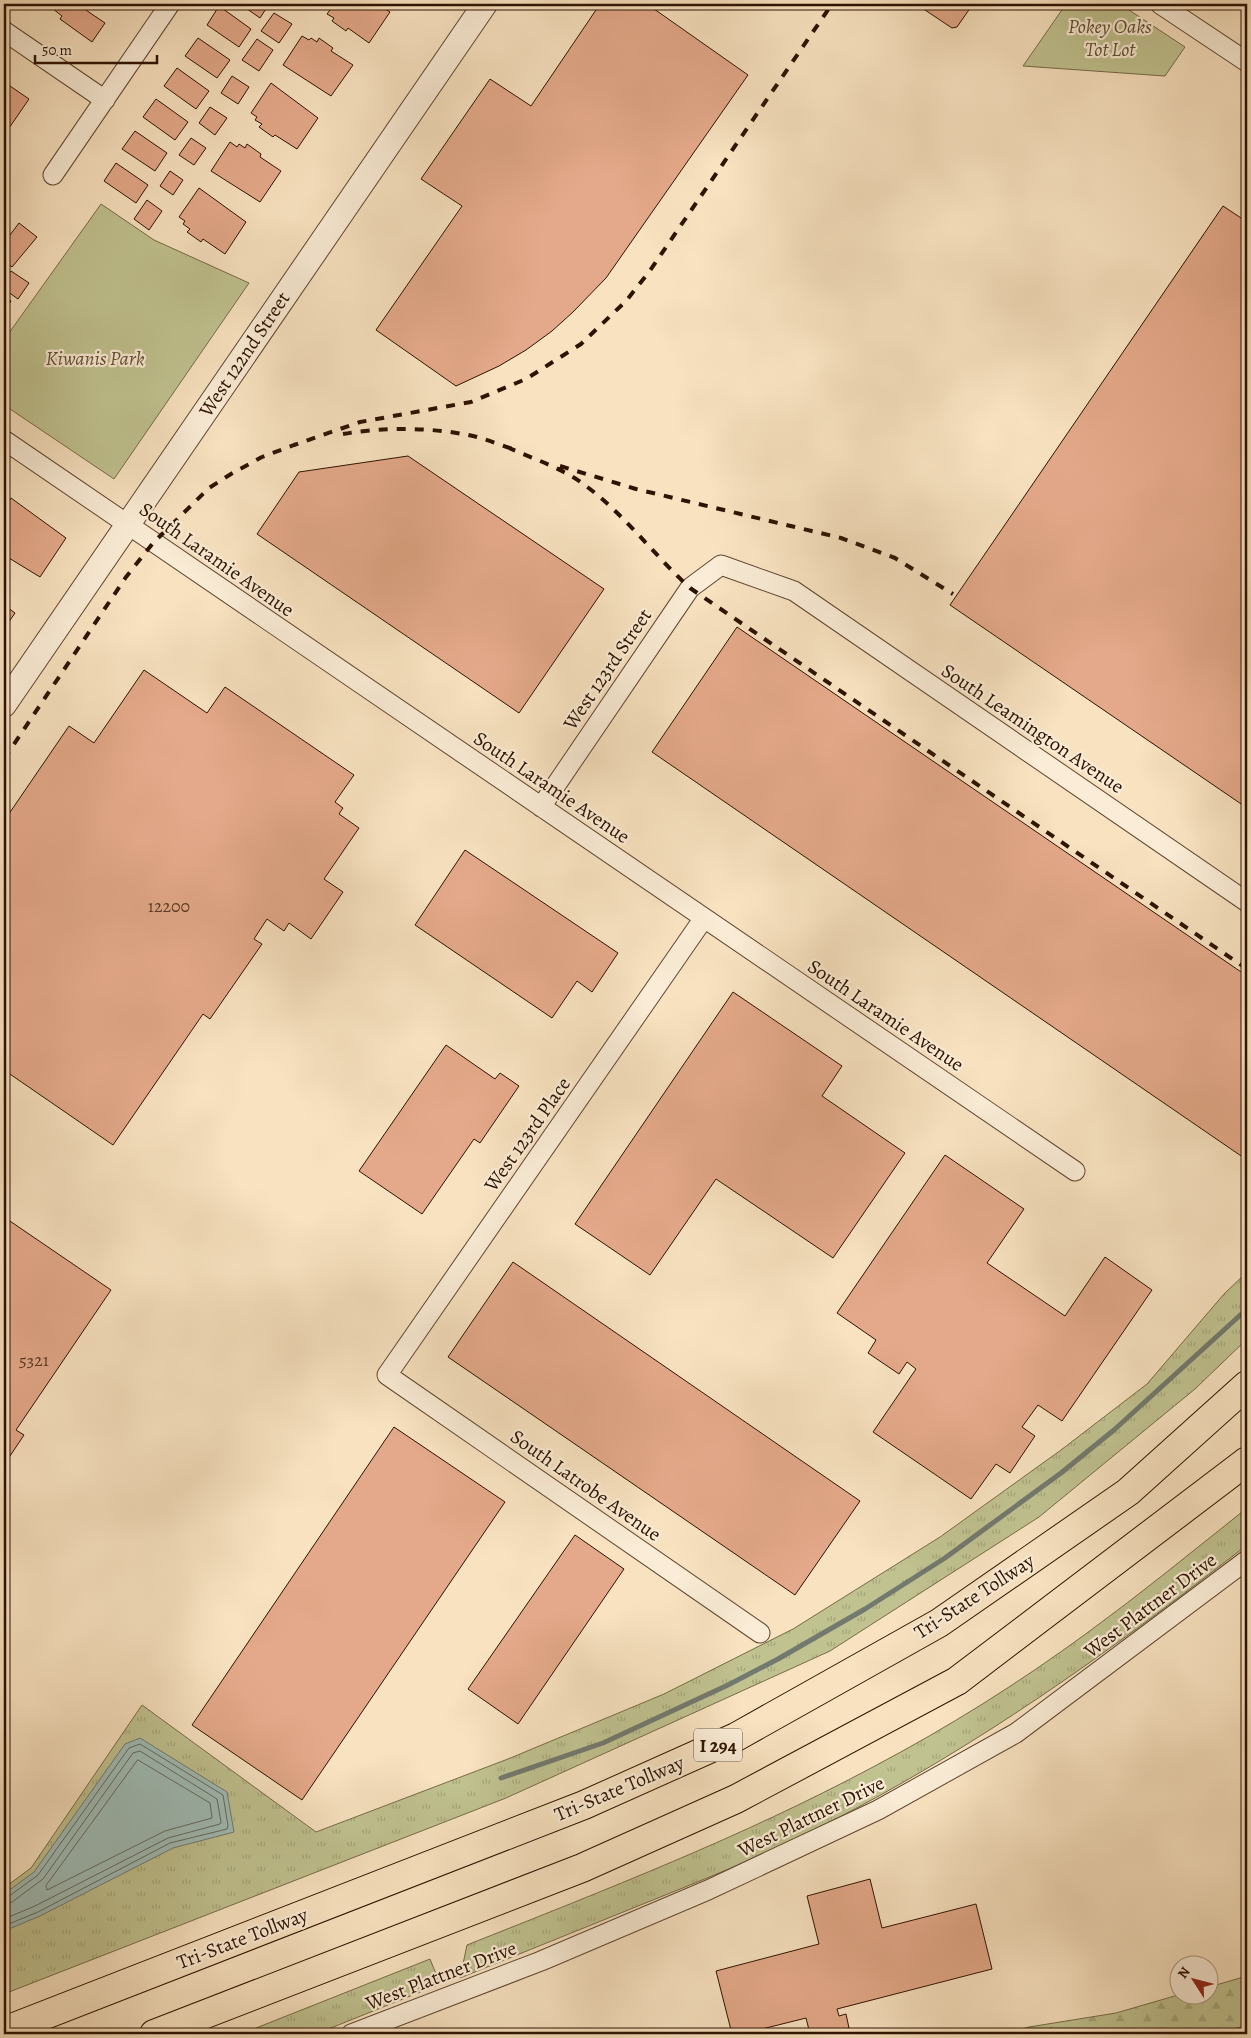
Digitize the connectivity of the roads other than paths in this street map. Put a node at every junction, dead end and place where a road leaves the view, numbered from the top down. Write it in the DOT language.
graph roads {
  1 [pos="170,4"];
  2 [pos="484,4"];
  3 [pos="1160,4"];
  4 [pos="4,31"];
  5 [pos="1247,62"];
  6 [pos="105,100"];
  7 [pos="53,175"];
  8 [pos="4,440"];
  9 [pos="127,524"];
  10 [pos="721,566"];
  11 [pos="4,704"];
  12 [pos="540,807"];
  13 [pos="1247,902"];
  14 [pos="704,918"];
  15 [pos="1075,1171"];
  16 [pos="387,1375"];
  17 [pos="1247,1385"];
  18 [pos="1247,1461"];
  19 [pos="1247,1560"];
  20 [pos="760,1633"];
  21 [pos="4,2031"];
  22 [pos="154,2034"];
  23 [pos="351,2034"];
  1 -- 6 [label="street"];
  2 -- 9 [label="street, West 122nd Street"];
  3 -- 5 [label="street"];
  4 -- 6 [label="street"];
  6 -- 7 [label="street"];
  8 -- 9 [label="street, South Laramie Avenue"];
  9 -- 11 [label="street, West 122nd Street"];
  9 -- 12 [label="street, South Laramie Avenue"];
  10 -- 12 [label="street, West 123rd Street"];
  10 -- 13 [label="street, South Leamington Avenue"];
  12 -- 14 [label="street, South Laramie Avenue"];
  14 -- 15 [label="street, South Laramie Avenue"];
  14 -- 16 [label="street, West 123rd Place"];
  16 -- 20 [label="street, South Latrobe Avenue"];
  17 -- 21 [label="highway, Tri-State Tollway / I 294"];
  18 -- 22 [label="highway"];
  19 -- 23 [label="street, West Plattner Drive"];
}
